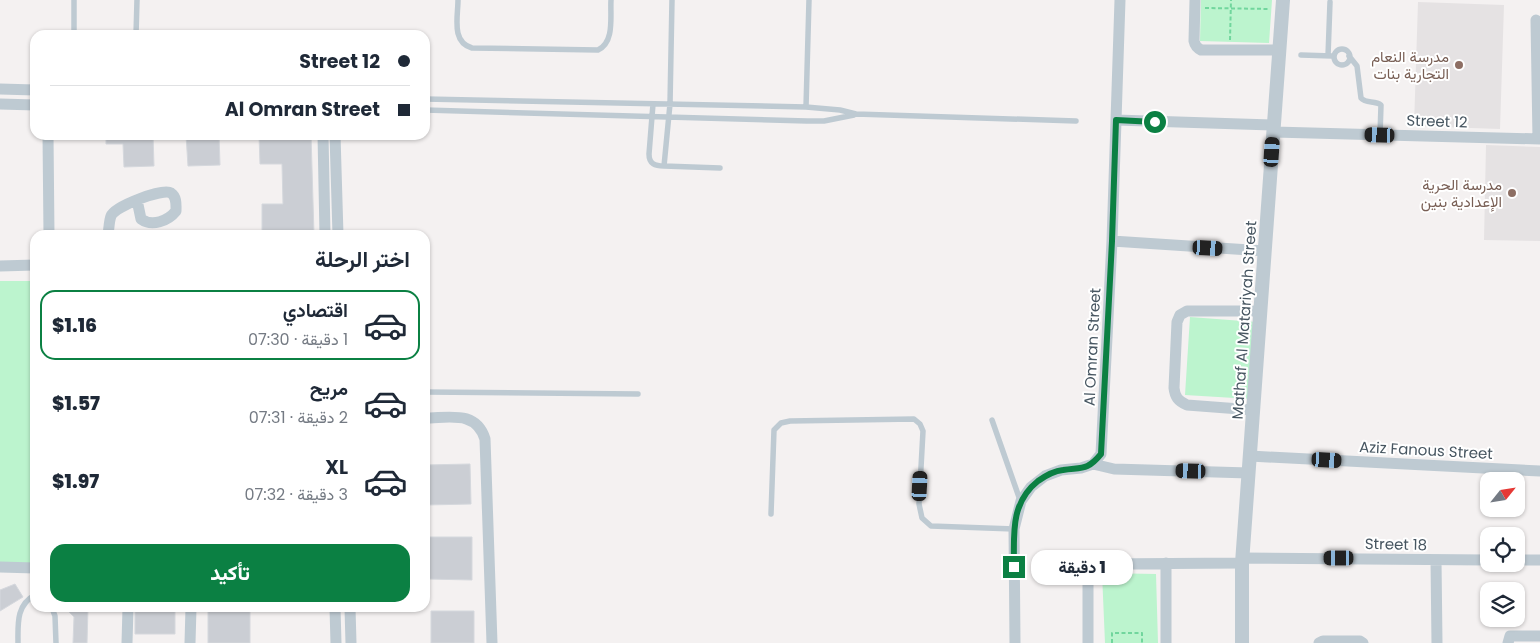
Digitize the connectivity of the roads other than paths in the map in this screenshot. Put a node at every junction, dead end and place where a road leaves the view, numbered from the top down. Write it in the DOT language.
graph roads {
  1 [pos="74,0"];
  2 [pos="137,0"];
  3 [pos="458,0"];
  4 [pos="610,0"];
  5 [pos="672,0"];
  6 [pos="808,0"];
  7 [pos="1120,0"];
  8 [pos="1330,2"];
  9 [pos="1195,4"];
  10 [pos="1283,5"];
  11 [pos="1536,20"];
  12 [pos="74,30"];
  13 [pos="136,30"];
  14 [pos="1279,50"];
  15 [pos="1301,55"];
  16 [pos="1331,56"];
  17 [pos="1350,56"];
  18 [pos="0,89"];
  19 [pos="30,90"];
  20 [pos="430,99"];
  21 [pos="0,104"];
  22 [pos="653,104"];
  23 [pos="670,104"];
  24 [pos="30,105"];
  25 [pos="806,107"];
  26 [pos="430,110"];
  27 [pos="856,114"];
  28 [pos="652,118"];
  29 [pos="669,118"];
  30 [pos="1116,120"];
  31 [pos="1076,121"];
  32 [pos="1274,128"];
  33 [pos="1380,135"];
  34 [pos="1539,139"];
  35 [pos="48,140"];
  36 [pos="323,140"];
  37 [pos="335,140"];
  38 [pos="664,166"];
  39 [pos="720,168"];
  40 [pos="137,200"];
  41 [pos="49,230"];
  42 [pos="109,230"];
  43 [pos="325,230"];
  44 [pos="338,230"];
  45 [pos="1112,241"];
  46 [pos="1265,251"];
  47 [pos="30,265"];
  48 [pos="0,266"];
  49 [pos="1260,311"];
  50 [pos="430,392"];
  51 [pos="638,394"];
  52 [pos="1253,410"];
  53 [pos="430,418"];
  54 [pos="992,420"];
  55 [pos="1250,456"];
  56 [pos="1093,464"];
  57 [pos="1540,471"];
  58 [pos="1249,473"];
  59 [pos="1021,501"];
  60 [pos="771,514"];
  61 [pos="1014,529"];
  62 [pos="1242,560"];
  63 [pos="1436,560"];
  64 [pos="1480,560"];
  65 [pos="1525,560"];
  66 [pos="1540,560"];
  67 [pos="1166,563"];
  68 [pos="0,567"];
  69 [pos="30,568"];
  70 [pos="30,598"];
  71 [pos="54,612"];
  72 [pos="128,612"];
  73 [pos="191,612"];
  74 [pos="335,612"];
  75 [pos="350,612"];
  76 [pos="1540,636"];
  77 [pos="18,643"];
  78 [pos="56,643"];
  79 [pos="126,643"];
  80 [pos="190,643"];
  81 [pos="336,643"];
  82 [pos="351,643"];
  83 [pos="492,643"];
  84 [pos="1015,643"];
  85 [pos="1088,643"];
  86 [pos="1166,643"];
  87 [pos="1242,643"];
  88 [pos="1319,643"];
  89 [pos="1364,643"];
  90 [pos="1437,643"];
  91 [pos="1508,643"];
  1 -- 12 [label="lane"];
  2 -- 13 [label="lane"];
  3 -- 4 [label="lane"];
  5 -- 23 [label="lane"];
  6 -- 25 [label="lane"];
  7 -- 30 [label="street, Al Omran Street"];
  8 -- 16 [label="lane"];
  9 -- 14 [label="street"];
  10 -- 14 [label="street, Mathaf Al Matariyah Street"];
  11 -- 34 [label="street"];
  14 -- 32 [label="street, Mathaf Al Matariyah Street"];
  15 -- 16 [label="lane"];
  16 -- 17 [label="lane"];
  16 -- 17 [label="lane"];
  17 -- 33 [label="lane"];
  18 -- 19 [label="street"];
  20 -- 22 [label="lane"];
  21 -- 24 [label="street"];
  22 -- 23 [label="lane"];
  22 -- 28 [label="lane"];
  23 -- 25 [label="lane"];
  23 -- 29 [label="lane"];
  25 -- 27 [label="lane"];
  26 -- 28 [label="lane"];
  27 -- 29 [label="lane"];
  27 -- 31 [label="lane"];
  28 -- 29 [label="lane"];
  28 -- 38 [label="lane"];
  29 -- 38 [label="lane"];
  30 -- 32 [label="street, Street 12"];
  30 -- 45 [label="street, Al Omran Street"];
  32 -- 33 [label="street, Street 12"];
  32 -- 46 [label="street, Mathaf Al Matariyah Street"];
  33 -- 34 [label="street, Street 12"];
  35 -- 41 [label="street"];
  36 -- 43 [label="street"];
  37 -- 44 [label="street"];
  38 -- 39 [label="lane"];
  40 -- 42 [label="street"];
  45 -- 46 [label="street"];
  45 -- 56 [label="street, Al Omran Street"];
  46 -- 49 [label="street, Mathaf Al Matariyah Street"];
  47 -- 48 [label="street"];
  49 -- 52 [label="street, Mathaf Al Matariyah Street"];
  49 -- 52 [label="street"];
  50 -- 51 [label="lane"];
  52 -- 55 [label="street, Mathaf Al Matariyah Street"];
  53 -- 83 [label="street"];
  54 -- 59 [label="lane"];
  55 -- 57 [label="street, Aziz Fanous Street"];
  55 -- 58 [label="street, Mathaf Al Matariyah Street"];
  56 -- 58 [label="street"];
  56 -- 59 [label="street"];
  58 -- 62 [label="street, Mathaf Al Matariyah Street"];
  59 -- 61 [label="street"];
  60 -- 61 [label="lane"];
  61 -- 84 [label="street"];
  62 -- 63 [label="street, Street 18"];
  62 -- 67 [label="street, Street 18"];
  62 -- 87 [label="street, Mathaf Al Matariyah Street"];
  63 -- 64 [label="street, Street 18"];
  63 -- 90 [label="street"];
  65 -- 66 [label="street"];
  67 -- 85 [label="street, Street 18"];
  67 -- 86 [label="street"];
  68 -- 69 [label="street"];
  70 -- 77 [label="lane"];
  71 -- 78 [label="lane"];
  72 -- 79 [label="street"];
  73 -- 80 [label="street"];
  74 -- 81 [label="street"];
  75 -- 82 [label="street"];
  76 -- 91 [label="street"];
  88 -- 89 [label="street"];
}
